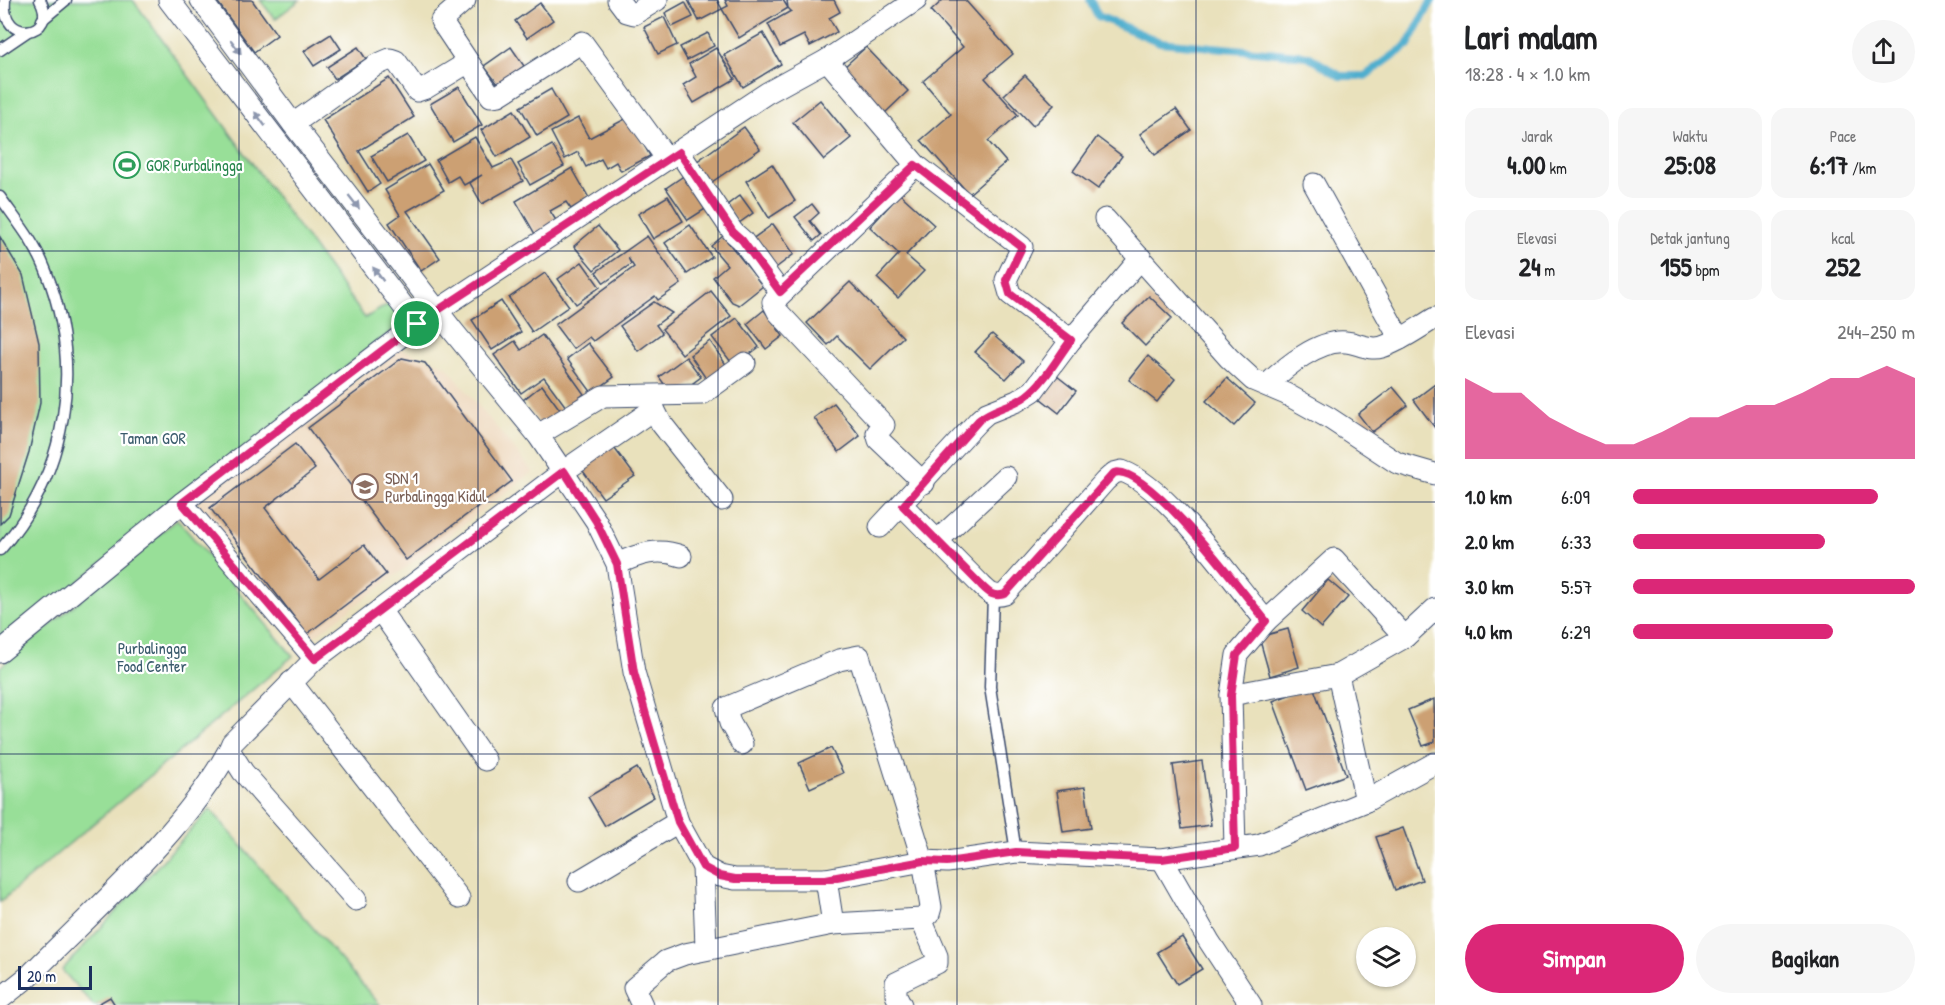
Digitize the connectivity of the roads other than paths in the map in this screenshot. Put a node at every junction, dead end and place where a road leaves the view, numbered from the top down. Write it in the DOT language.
graph roads {
  1 [pos="40,0"];
  2 [pos="66,0"];
  3 [pos="169,0"];
  4 [pos="201,0"];
  5 [pos="465,0"];
  6 [pos="618,0"];
  7 [pos="657,0"];
  8 [pos="916,0"];
  9 [pos="2,5"];
  10 [pos="42,20"];
  11 [pos="28,31"];
  12 [pos="0,51"];
  13 [pos="827,60"];
  14 [pos="467,63"];
  15 [pos="293,124"];
  16 [pos="673,155"];
  17 [pos="915,165"];
  18 [pos="1314,184"];
  19 [pos="0,197"];
  20 [pos="1105,219"];
  21 [pos="1142,258"];
  22 [pos="780,292"];
  23 [pos="438,310"];
  24 [pos="1435,318"];
  25 [pos="417,324"];
  26 [pos="453,331"];
  27 [pos="1400,339"];
  28 [pos="1071,340"];
  29 [pos="745,363"];
  30 [pos="1267,385"];
  31 [pos="651,402"];
  32 [pos="538,435"];
  33 [pos="564,471"];
  34 [pos="1435,474"];
  35 [pos="1006,477"];
  36 [pos="924,483"];
  37 [pos="722,500"];
  38 [pos="182,503"];
  39 [pos="903,506"];
  40 [pos="880,527"];
  41 [pos="938,540"];
  42 [pos="0,550"];
  43 [pos="681,556"];
  44 [pos="617,564"];
  45 [pos="993,596"];
  46 [pos="1435,609"];
  47 [pos="380,610"];
  48 [pos="1266,621"];
  49 [pos="1405,637"];
  50 [pos="0,652"];
  51 [pos="315,659"];
  52 [pos="1338,675"];
  53 [pos="291,682"];
  54 [pos="1231,695"];
  55 [pos="742,744"];
  56 [pos="229,750"];
  57 [pos="485,760"];
  58 [pos="1435,763"];
  59 [pos="1366,801"];
  60 [pos="678,822"];
  61 [pos="1235,848"];
  62 [pos="1016,852"];
  63 [pos="1162,859"];
  64 [pos="923,865"];
  65 [pos="703,867"];
  66 [pos="579,881"];
  67 [pos="826,884"];
  68 [pos="459,898"];
  69 [pos="356,900"];
  70 [pos="926,913"];
  71 [pos="832,917"];
  72 [pos="704,937"];
  73 [pos="0,999"];
  74 [pos="642,1005"];
  75 [pos="901,1005"];
  76 [pos="1251,1005"];
  1 -- 10 [label="lane"];
  2 -- 10 [label="lane"];
  25 -- 3 [label="street, one-way"];
  4 -- 15 [label="street, one-way"];
  5 -- 14 [label="street"];
  6 -- 7 [label="street"];
  8 -- 13 [label="street"];
  9 -- 11 [label="lane"];
  10 -- 11 [label="lane"];
  11 -- 12 [label="lane"];
  13 -- 16 [label="street"];
  13 -- 17 [label="street"];
  14 -- 15 [label="street"];
  14 -- 16 [label="street"];
  15 -- 23 [label="street, one-way"];
  16 -- 22 [label="street"];
  16 -- 23 [label="street"];
  17 -- 22 [label="street"];
  17 -- 28 [label="street"];
  18 -- 27 [label="street"];
  19 -- 42 [label="lane"];
  20 -- 21 [label="street"];
  21 -- 28 [label="street"];
  21 -- 30 [label="street"];
  22 -- 36 [label="street"];
  23 -- 25 [label="street"];
  23 -- 26 [label="street"];
  24 -- 27 [label="street"];
  25 -- 26 [label="street"];
  25 -- 38 [label="street"];
  26 -- 32 [label="street"];
  27 -- 30 [label="street"];
  28 -- 36 [label="street"];
  29 -- 31 [label="street"];
  30 -- 34 [label="street"];
  31 -- 32 [label="street"];
  31 -- 33 [label="street"];
  31 -- 37 [label="street"];
  32 -- 33 [label="street"];
  33 -- 44 [label="street"];
  33 -- 47 [label="street"];
  35 -- 41 [label="street"];
  36 -- 39 [label="street"];
  38 -- 50 [label="street"];
  38 -- 51 [label="street"];
  39 -- 40 [label="street"];
  39 -- 41 [label="street"];
  41 -- 45 [label="street"];
  43 -- 44 [label="street"];
  44 -- 60 [label="street"];
  45 -- 48 [label="street"];
  45 -- 62 [label="lane"];
  46 -- 49 [label="street"];
  47 -- 51 [label="street"];
  47 -- 57 [label="street"];
  48 -- 49 [label="street"];
  48 -- 54 [label="street"];
  49 -- 52 [label="street"];
  51 -- 53 [label="street"];
  52 -- 54 [label="street"];
  52 -- 59 [label="street"];
  53 -- 56 [label="street"];
  53 -- 68 [label="street"];
  54 -- 61 [label="street"];
  55 -- 64 [label="street"];
  56 -- 69 [label="street"];
  56 -- 73 [label="street"];
  58 -- 59 [label="street"];
  59 -- 61 [label="street"];
  60 -- 65 [label="street"];
  60 -- 66 [label="street"];
  61 -- 63 [label="street"];
  62 -- 63 [label="street"];
  62 -- 64 [label="street"];
  63 -- 76 [label="street"];
  64 -- 67 [label="street"];
  64 -- 70 [label="street"];
  65 -- 67 [label="street"];
  65 -- 72 [label="street"];
  67 -- 71 [label="street"];
  70 -- 71 [label="street"];
  70 -- 75 [label="street"];
  71 -- 72 [label="street"];
  72 -- 74 [label="street"];
}
